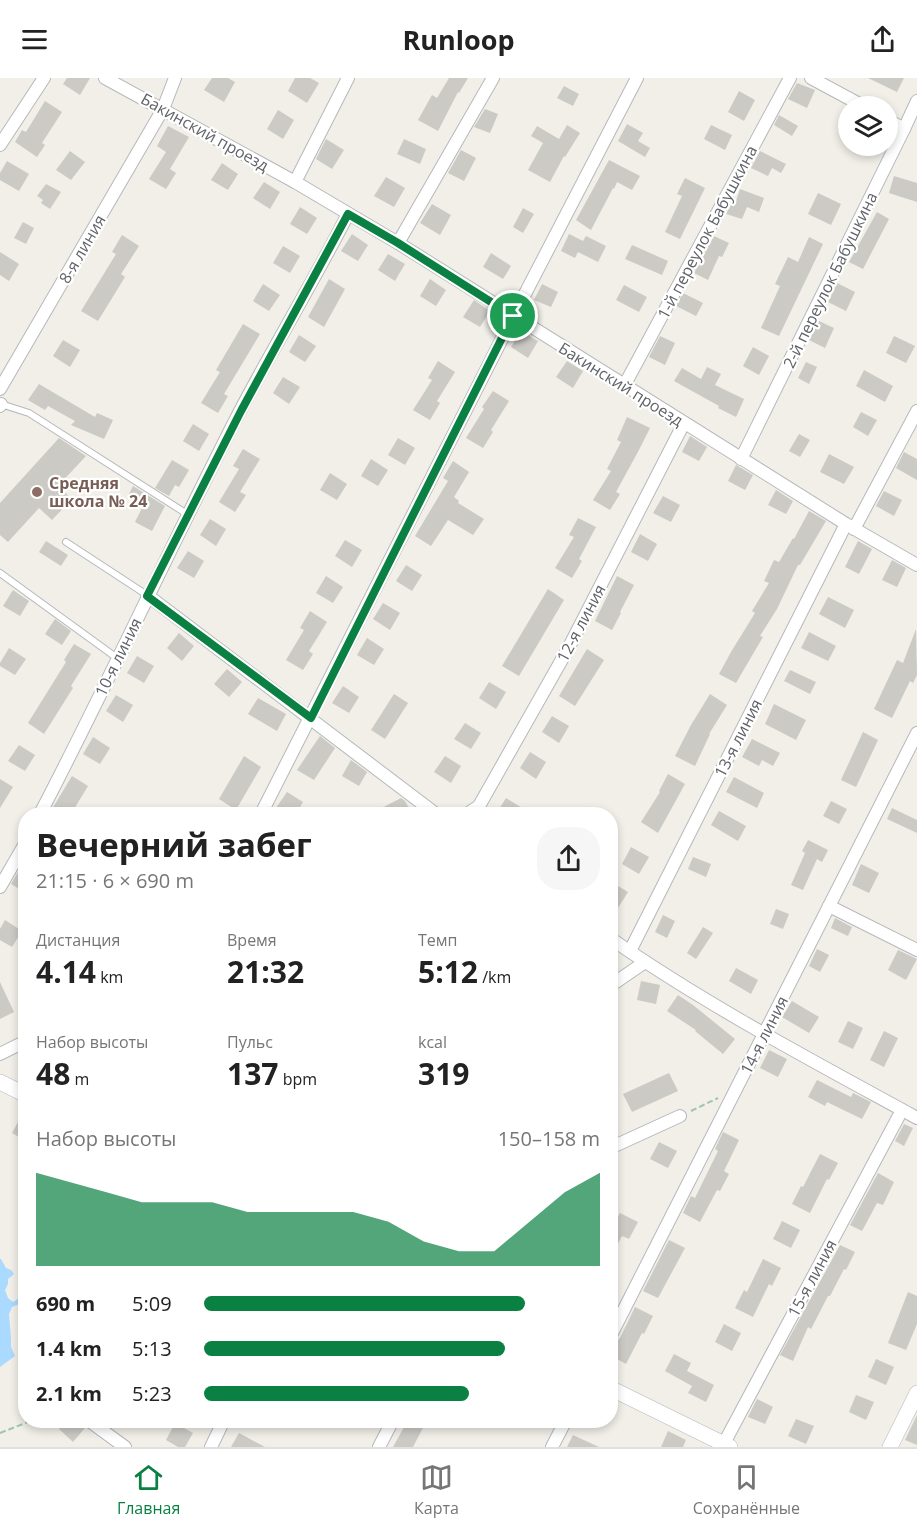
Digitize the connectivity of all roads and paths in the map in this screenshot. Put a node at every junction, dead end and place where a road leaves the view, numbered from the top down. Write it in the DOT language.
graph roads {
  1 [pos="44,78"];
  2 [pos="105,78"];
  3 [pos="175,78"];
  4 [pos="348,78"];
  5 [pos="494,78"];
  6 [pos="638,78"];
  7 [pos="790,78"];
  8 [pos="811,78"];
  9 [pos="844,96"];
  10 [pos="917,101"];
  11 [pos="163,109"];
  12 [pos="898,126"];
  13 [pos="904,129"];
  14 [pos="0,145"];
  15 [pos="296,182"];
  16 [pos="348,214"];
  17 [pos="398,243"];
  18 [pos="513,316"];
  19 [pos="624,386"];
  20 [pos="0,389"];
  21 [pos="0,405"];
  22 [pos="917,411"];
  23 [pos="684,423"];
  24 [pos="741,459"];
  25 [pos="187,514"];
  26 [pos="850,527"];
  27 [pos="66,542"];
  28 [pos="917,565"];
  29 [pos="0,573"];
  30 [pos="147,596"];
  31 [pos="117,658"];
  32 [pos="311,718"];
  33 [pos="916,737"];
  34 [pos="44,807"];
  35 [pos="265,807"];
  36 [pos="427,807"];
  37 [pos="478,807"];
  38 [pos="18,856"];
  39 [pos="0,887"];
  40 [pos="829,906"];
  41 [pos="618,943"];
  42 [pos="917,950"];
  43 [pos="630,951"];
  44 [pos="645,962"];
  45 [pos="618,981"];
  46 [pos="764,1034"];
  47 [pos="18,1045"];
  48 [pos="0,1054"];
  49 [pos="0,1082"];
  50 [pos="736,1089"];
  51 [pos="18,1091"];
  52 [pos="902,1110"];
  53 [pos="680,1116"];
  54 [pos="917,1118"];
  55 [pos="618,1144"];
  56 [pos="618,1320"];
  57 [pos="618,1392"];
  58 [pos="917,1393"];
  59 [pos="18,1426"];
  60 [pos="99,1428"];
  61 [pos="220,1428"];
  62 [pos="389,1428"];
  63 [pos="562,1428"];
  64 [pos="0,1433"];
  65 [pos="725,1446"];
  66 [pos="125,1447"];
  67 [pos="211,1447"];
  68 [pos="379,1447"];
  69 [pos="552,1447"];
  70 [pos="890,1447"];
  1 -- 14 [label="street"];
  2 -- 11 [label="street, Бакинский проезд"];
  3 -- 11 [label="street, 8-я линия"];
  4 -- 15 [label="street"];
  5 -- 17 [label="street"];
  6 -- 18 [label="street"];
  7 -- 19 [label="street, 1-й переулок Бабушкина"];
  8 -- 9 [label="street"];
  10 -- 13 [label="street, 2-й переулок Бабушкина"];
  11 -- 15 [label="street, Бакинский проезд"];
  11 -- 20 [label="street, 8-я линия"];
  12 -- 13 [label="street"];
  13 -- 24 [label="street, 2-й переулок Бабушкина"];
  15 -- 16 [label="street, Бакинский проезд"];
  16 -- 17 [label="street, Бакинский проезд"];
  16 -- 25 [label="street, 10-я линия"];
  17 -- 18 [label="street, Бакинский проезд"];
  18 -- 19 [label="street, Бакинский проезд"];
  18 -- 32 [label="street"];
  19 -- 23 [label="street, Бакинский проезд"];
  21 -- 25 [label="lane"];
  22 -- 26 [label="street, 13-я линия"];
  23 -- 24 [label="street, Бакинский проезд"];
  23 -- 37 [label="street, 12-я линия"];
  24 -- 26 [label="street, Бакинский проезд"];
  25 -- 30 [label="street, 10-я линия"];
  26 -- 28 [label="street, Бакинский проезд"];
  26 -- 43 [label="street, 13-я линия"];
  27 -- 30 [label="lane"];
  29 -- 31 [label="lane"];
  30 -- 31 [label="street, 10-я линия"];
  30 -- 32 [label="street"];
  31 -- 34 [label="street, 10-я линия"];
  32 -- 35 [label="street"];
  32 -- 36 [label="street"];
  33 -- 40 [label="street, 14-я линия"];
  38 -- 39 [label="street"];
  40 -- 42 [label="street"];
  40 -- 46 [label="street, 14-я линия"];
  41 -- 43 [label="street"];
  43 -- 44 [label="street"];
  44 -- 45 [label="street"];
  44 -- 46 [label="street"];
  46 -- 50 [label="street, 14-я линия"];
  46 -- 52 [label="street"];
  47 -- 48 [label="street"];
  49 -- 51 [label="street"];
  50 -- 53 [label="path"];
  50 -- 56 [label="street, 14-я линия"];
  52 -- 54 [label="street"];
  52 -- 65 [label="street, 15-я линия"];
  53 -- 55 [label="street"];
  57 -- 65 [label="street"];
  58 -- 70 [label="street"];
  59 -- 64 [label="path"];
  60 -- 66 [label="street"];
  61 -- 67 [label="street"];
  62 -- 68 [label="street"];
  63 -- 69 [label="street"];
}
